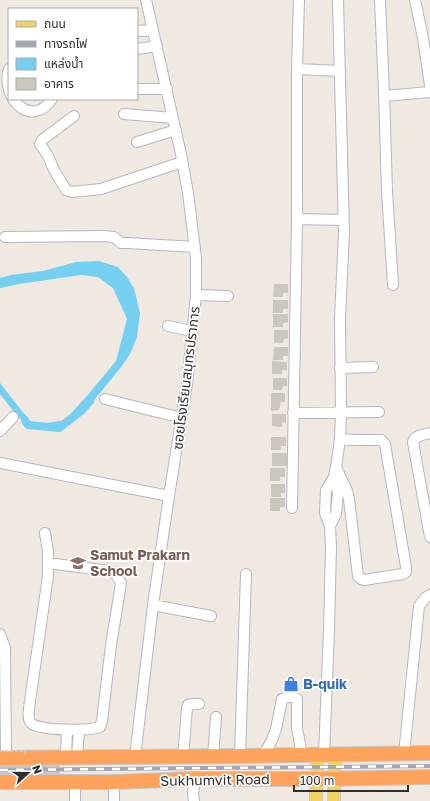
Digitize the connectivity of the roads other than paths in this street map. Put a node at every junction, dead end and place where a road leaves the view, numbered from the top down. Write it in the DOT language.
graph roads {
  1 [pos="146,0"];
  2 [pos="299,0"];
  3 [pos="380,0"];
  4 [pos="415,0"];
  5 [pos="338,1"];
  6 [pos="153,30"];
  7 [pos="138,31"];
  8 [pos="157,46"];
  9 [pos="138,49"];
  10 [pos="297,70"];
  11 [pos="8,71"];
  12 [pos="340,71"];
  13 [pos="430,85"];
  14 [pos="138,89"];
  15 [pos="167,89"];
  16 [pos="430,92"];
  17 [pos="384,96"];
  18 [pos="8,99"];
  19 [pos="8,100"];
  20 [pos="51,100"];
  21 [pos="124,114"];
  22 [pos="74,116"];
  23 [pos="173,118"];
  24 [pos="176,130"];
  25 [pos="137,142"];
  26 [pos="182,162"];
  27 [pos="297,219"];
  28 [pos="343,220"];
  29 [pos="5,237"];
  30 [pos="195,247"];
  31 [pos="393,285"];
  32 [pos="196,295"];
  33 [pos="228,296"];
  34 [pos="168,326"];
  35 [pos="192,331"];
  36 [pos="340,368"];
  37 [pos="373,368"];
  38 [pos="106,399"];
  39 [pos="341,412"];
  40 [pos="379,412"];
  41 [pos="293,413"];
  42 [pos="13,417"];
  43 [pos="182,418"];
  44 [pos="0,431"];
  45 [pos="430,434"];
  46 [pos="340,439"];
  47 [pos="0,463"];
  48 [pos="335,472"];
  49 [pos="169,496"];
  50 [pos="292,508"];
  51 [pos="45,533"];
  52 [pos="430,537"];
  53 [pos="48,563"];
  54 [pos="246,574"];
  55 [pos="430,595"];
  56 [pos="153,605"];
  57 [pos="212,616"];
  58 [pos="0,634"];
  59 [pos="199,704"];
  60 [pos="216,717"];
  61 [pos="67,730"];
  62 [pos="79,730"];
  63 [pos="430,753"];
  64 [pos="404,754"];
  65 [pos="2,755"];
  66 [pos="302,755"];
  67 [pos="325,755"];
  68 [pos="240,756"];
  69 [pos="263,756"];
  70 [pos="72,757"];
  71 [pos="135,757"];
  72 [pos="183,757"];
  73 [pos="213,757"];
  74 [pos="430,777"];
  75 [pos="195,779"];
  76 [pos="241,779"];
  77 [pos="317,779"];
  78 [pos="334,779"];
  79 [pos="0,782"];
  80 [pos="75,782"];
  81 [pos="114,792"];
  82 [pos="75,798"];
  83 [pos="194,798"];
  84 [pos="316,801"];
  85 [pos="334,801"];
  1 -- 6 [label="street, ซอยโรงเรียนสมุทรปราการ"];
  2 -- 10 [label="street"];
  3 -- 17 [label="street"];
  4 -- 13 [label="street"];
  5 -- 12 [label="street"];
  6 -- 7 [label="street"];
  6 -- 8 [label="street, ซอยโรงเรียนสมุทรปราการ"];
  8 -- 9 [label="street"];
  8 -- 15 [label="street, ซอยโรงเรียนสมุทรปราการ"];
  10 -- 12 [label="street"];
  10 -- 27 [label="street"];
  11 -- 18 [label="street"];
  12 -- 28 [label="street"];
  14 -- 15 [label="street"];
  15 -- 23 [label="street, ซอยโรงเรียนสมุทรปราการ"];
  16 -- 17 [label="street"];
  17 -- 31 [label="street"];
  19 -- 20 [label="street"];
  21 -- 23 [label="street"];
  22 -- 26 [label="street"];
  23 -- 24 [label="street, ซอยโรงเรียนสมุทรปราการ"];
  24 -- 25 [label="street"];
  24 -- 26 [label="street, ซอยโรงเรียนสมุทรปราการ"];
  26 -- 30 [label="street, ซอยโรงเรียนสมุทรปราการ"];
  27 -- 28 [label="street"];
  27 -- 41 [label="street"];
  28 -- 36 [label="street"];
  29 -- 30 [label="street"];
  30 -- 32 [label="street, ซอยโรงเรียนสมุทรปราการ"];
  32 -- 33 [label="street"];
  32 -- 35 [label="street, ซอยโรงเรียนสมุทรปราการ"];
  34 -- 35 [label="street"];
  35 -- 43 [label="street, ซอยโรงเรียนสมุทรปราการ"];
  36 -- 37 [label="street"];
  36 -- 39 [label="street"];
  38 -- 43 [label="street"];
  39 -- 40 [label="street"];
  39 -- 41 [label="street"];
  39 -- 46 [label="street"];
  41 -- 50 [label="street"];
  42 -- 44 [label="street"];
  43 -- 49 [label="street, ซอยโรงเรียนสมุทรปราการ"];
  45 -- 52 [label="street"];
  46 -- 48 [label="street"];
  46 -- 48 [label="street"];
  47 -- 49 [label="street"];
  48 -- 67 [label="street"];
  49 -- 56 [label="street, ซอยโรงเรียนสมุทรปราการ"];
  51 -- 53 [label="street"];
  53 -- 61 [label="street"];
  53 -- 62 [label="street"];
  54 -- 68 [label="street"];
  55 -- 64 [label="street"];
  56 -- 57 [label="street"];
  56 -- 71 [label="street, ซอยโรงเรียนสมุทรปราการ"];
  58 -- 65 [label="street"];
  59 -- 72 [label="street"];
  60 -- 73 [label="street"];
  61 -- 62 [label="street"];
  61 -- 70 [label="street"];
  62 -- 70 [label="street"];
  63 -- 64 [label="highway, Sukhumvit Road"];
  64 -- 67 [label="highway, Sukhumvit Road"];
  65 -- 70 [label="highway, Sukhumvit Road"];
  66 -- 67 [label="highway, Sukhumvit Road"];
  66 -- 69 [label="highway, Sukhumvit Road"];
  66 -- 69 [label="street"];
  67 -- 77 [label="main road"];
  67 -- 78 [label="main road"];
  68 -- 69 [label="highway, Sukhumvit Road"];
  68 -- 73 [label="highway, Sukhumvit Road"];
  68 -- 76 [label="highway"];
  70 -- 71 [label="highway, Sukhumvit Road"];
  71 -- 72 [label="highway, Sukhumvit Road"];
  72 -- 73 [label="highway, Sukhumvit Road"];
  74 -- 78 [label="highway, Sukhumvit Road"];
  75 -- 76 [label="highway, Sukhumvit Road"];
  75 -- 81 [label="highway, Sukhumvit Road"];
  75 -- 83 [label="street"];
  76 -- 77 [label="highway, Sukhumvit Road"];
  77 -- 78 [label="highway, Sukhumvit Road"];
  77 -- 84 [label="main road"];
  78 -- 85 [label="main road"];
  79 -- 80 [label="highway, Sukhumvit Road"];
  80 -- 81 [label="highway, Sukhumvit Road"];
  80 -- 82 [label="street"];
}
